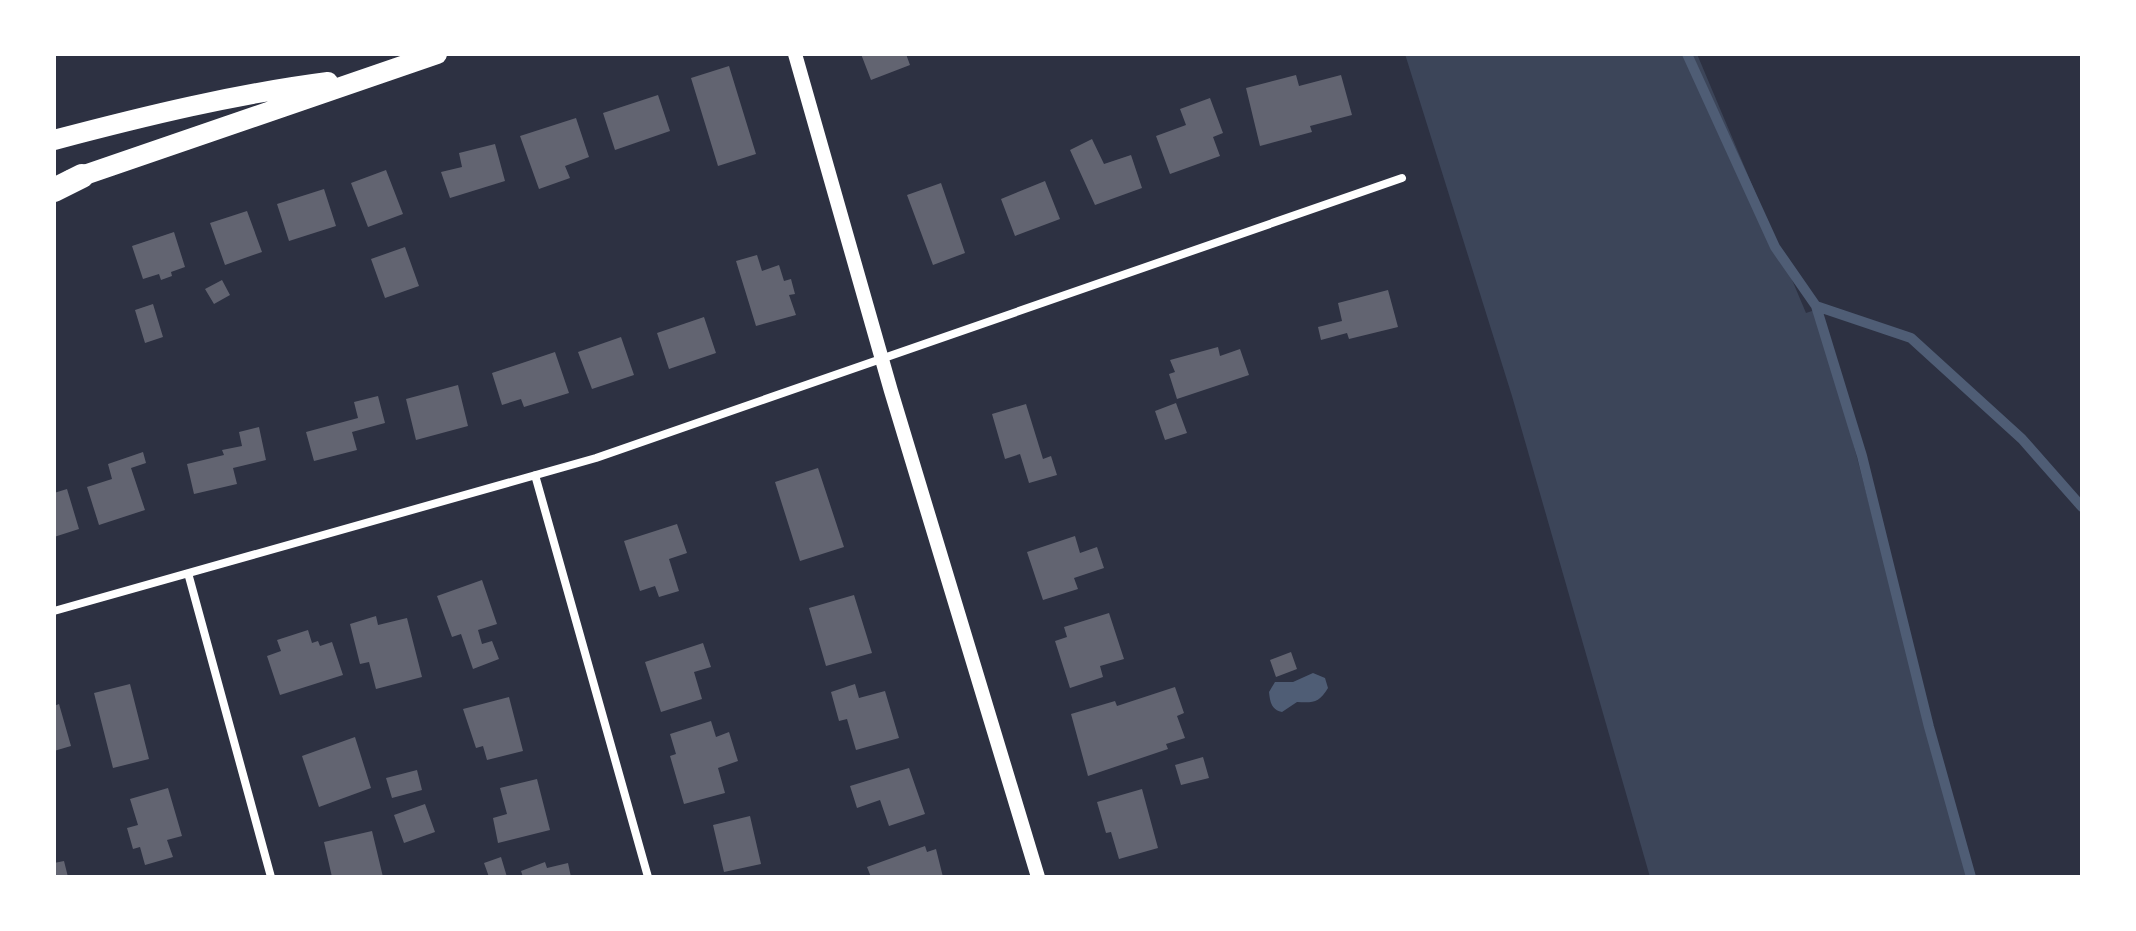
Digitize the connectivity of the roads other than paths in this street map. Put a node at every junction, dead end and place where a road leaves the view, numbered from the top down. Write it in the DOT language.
graph roads {
  1 [pos="437,54"];
  2 [pos="795,54"];
  3 [pos="371,76"];
  4 [pos="54,140"];
  5 [pos="82,176"];
  6 [pos="1402,178"];
  7 [pos="54,183"];
  8 [pos="54,190"];
  9 [pos="882,360"];
  10 [pos="535,475"];
  11 [pos="188,573"];
  12 [pos="54,611"];
  13 [pos="271,877"];
  14 [pos="648,877"];
  15 [pos="1038,877"];
  1 -- 3 [label="main road"];
  2 -- 9 [label="street"];
  3 -- 4 [label="main road"];
  3 -- 5 [label="main road"];
  5 -- 7 [label="main road"];
  5 -- 8 [label="highway"];
  6 -- 9 [label="street"];
  9 -- 10 [label="street"];
  9 -- 15 [label="street"];
  10 -- 11 [label="street"];
  10 -- 14 [label="street"];
  11 -- 12 [label="street"];
  11 -- 13 [label="street"];
}
